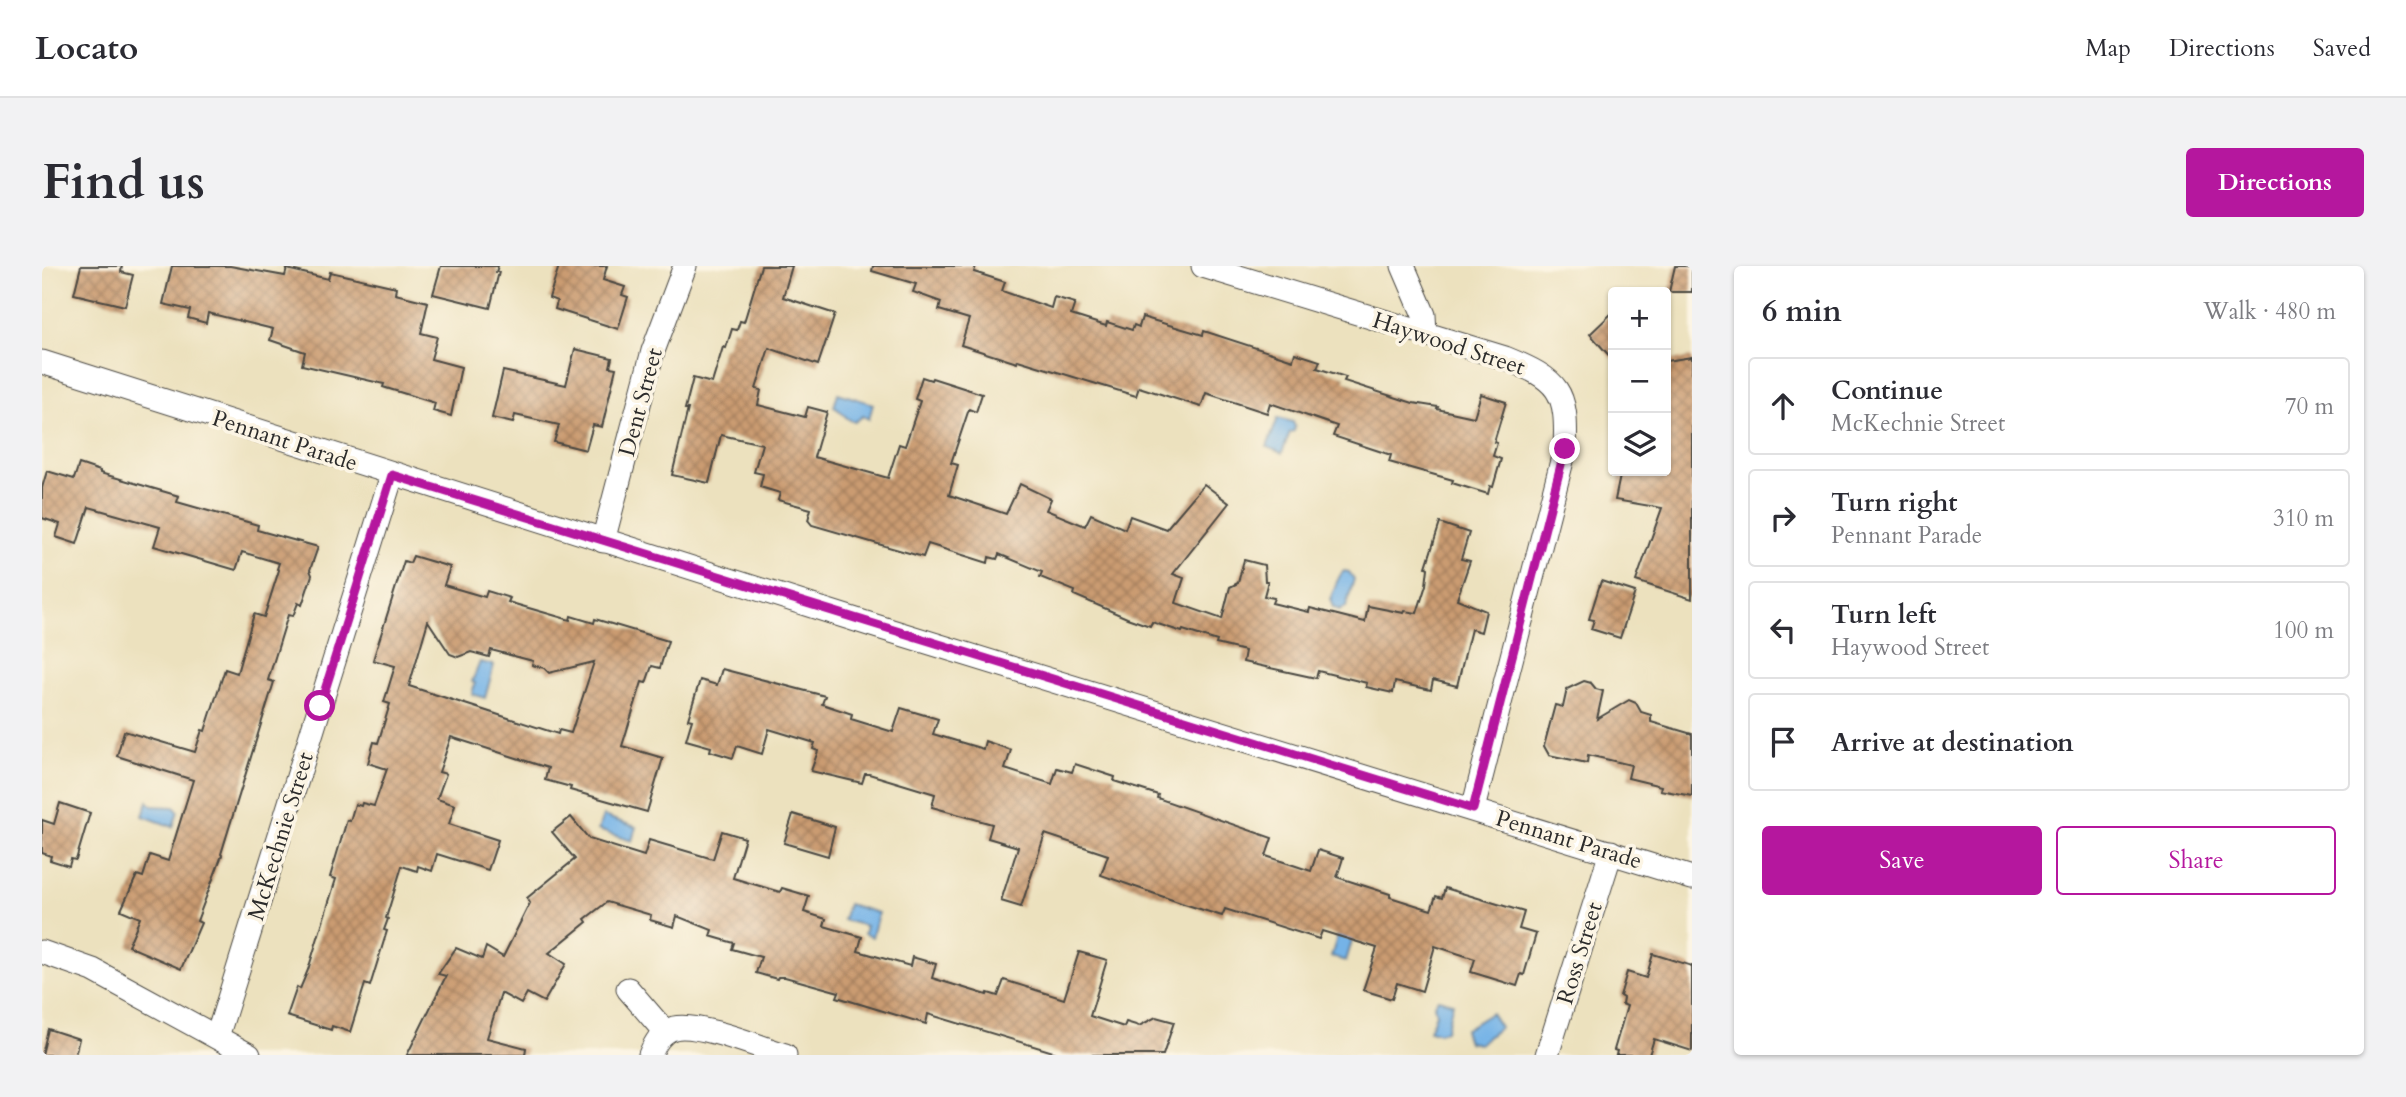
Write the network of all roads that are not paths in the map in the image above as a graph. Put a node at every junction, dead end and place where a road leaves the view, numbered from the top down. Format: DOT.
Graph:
graph roads {
  1 [pos="685,266"];
  2 [pos="1203,266"];
  3 [pos="1403,266"];
  4 [pos="1425,333"];
  5 [pos="42,362"];
  6 [pos="392,475"];
  7 [pos="603,541"];
  8 [pos="1473,809"];
  9 [pos="1611,852"];
  10 [pos="1692,878"];
  11 [pos="42,952"];
  12 [pos="628,989"];
  13 [pos="665,1032"];
  14 [pos="217,1037"];
  15 [pos="249,1055"];
  16 [pos="650,1055"];
  17 [pos="785,1055"];
  18 [pos="1547,1055"];
  1 -- 7 [label="street, Dent Street"];
  2 -- 4 [label="street, Haywood Street"];
  3 -- 4 [label="street"];
  4 -- 8 [label="street, Haywood Street"];
  5 -- 6 [label="street, Pennant Parade"];
  6 -- 7 [label="street, Pennant Parade"];
  6 -- 14 [label="street, McKechnie Street"];
  7 -- 8 [label="street, Pennant Parade"];
  8 -- 9 [label="street, Pennant Parade"];
  9 -- 10 [label="street, Pennant Parade"];
  9 -- 18 [label="street, Ross Street"];
  11 -- 14 [label="street"];
  12 -- 13 [label="street"];
  13 -- 16 [label="street"];
  13 -- 17 [label="street"];
  14 -- 15 [label="street"];
}
